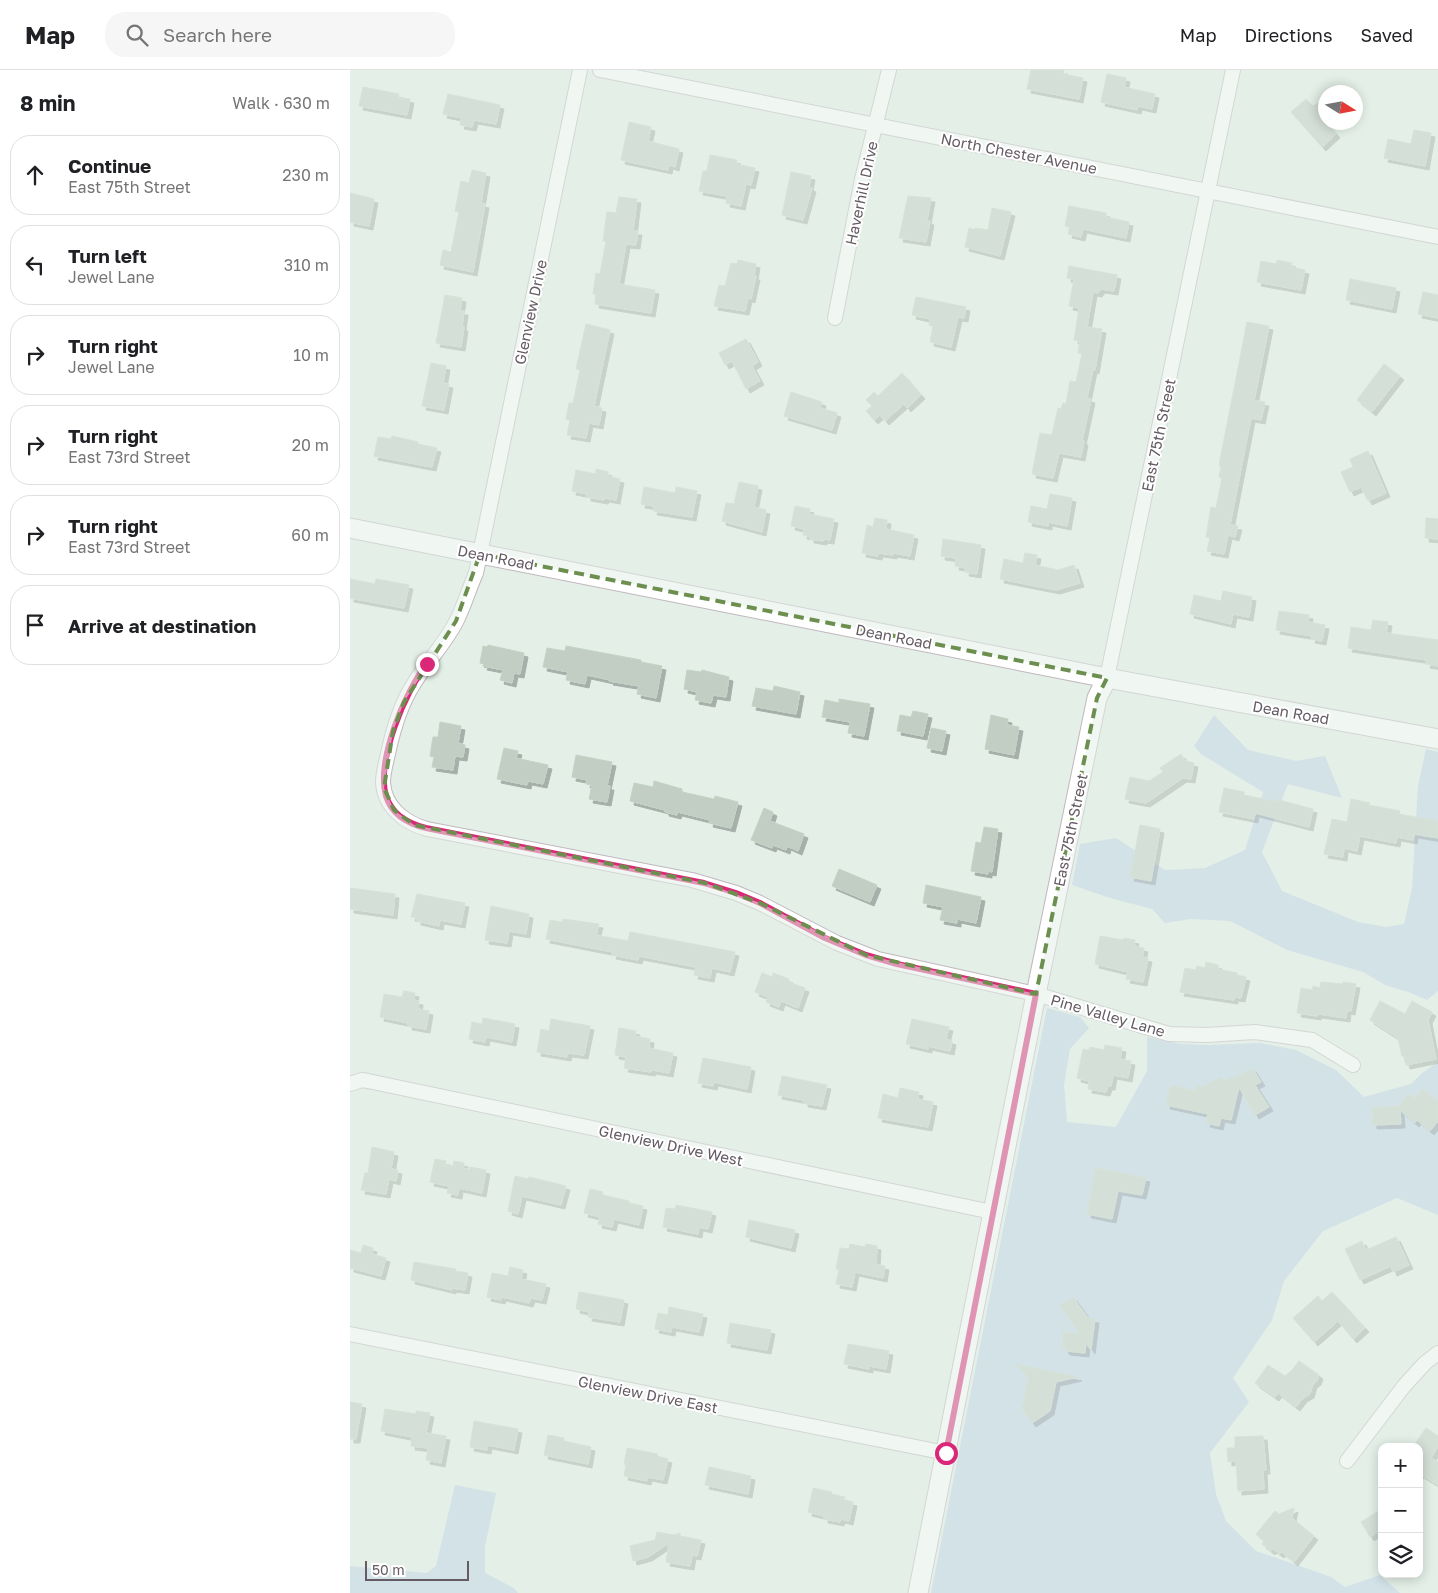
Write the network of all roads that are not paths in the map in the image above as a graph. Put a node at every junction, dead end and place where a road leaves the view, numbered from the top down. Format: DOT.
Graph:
graph roads {
  1 [pos="580,70"];
  2 [pos="600,70"];
  3 [pos="889,70"];
  4 [pos="1233,70"];
  5 [pos="876,124"];
  6 [pos="1208,191"];
  7 [pos="1438,237"];
  8 [pos="835,318"];
  9 [pos="350,528"];
  10 [pos="480,554"];
  11 [pos="1107,678"];
  12 [pos="1438,739"];
  13 [pos="393,808"];
  14 [pos="1036,994"];
  15 [pos="1354,1065"];
  16 [pos="350,1084"];
  17 [pos="992,1212"];
  18 [pos="350,1334"];
  19 [pos="1438,1353"];
  20 [pos="946,1453"];
  21 [pos="1347,1461"];
  22 [pos="918,1593"];
  1 -- 10 [label="street, Glenview Drive"];
  2 -- 5 [label="street, North Chester Avenue"];
  3 -- 5 [label="street, Haverhill Drive"];
  4 -- 6 [label="street, East 75th Street"];
  5 -- 6 [label="street, North Chester Avenue"];
  5 -- 8 [label="street, Haverhill Drive"];
  6 -- 7 [label="street, North Chester Avenue"];
  6 -- 11 [label="street, East 75th Street"];
  9 -- 10 [label="street, Dean Road"];
  10 -- 11 [label="street, Dean Road"];
  10 -- 13 [label="street, Glenview Drive"];
  11 -- 12 [label="street, Dean Road"];
  11 -- 14 [label="street, East 75th Street"];
  13 -- 14 [label="street, Pine Valley Lane"];
  14 -- 15 [label="street, Pine Valley Lane"];
  14 -- 17 [label="street, East 75th Street"];
  16 -- 17 [label="street, Glenview Drive West"];
  17 -- 20 [label="street, East 75th Street"];
  18 -- 20 [label="street, Glenview Drive East"];
  19 -- 21 [label="street"];
  20 -- 22 [label="street, East 75th Street"];
}
